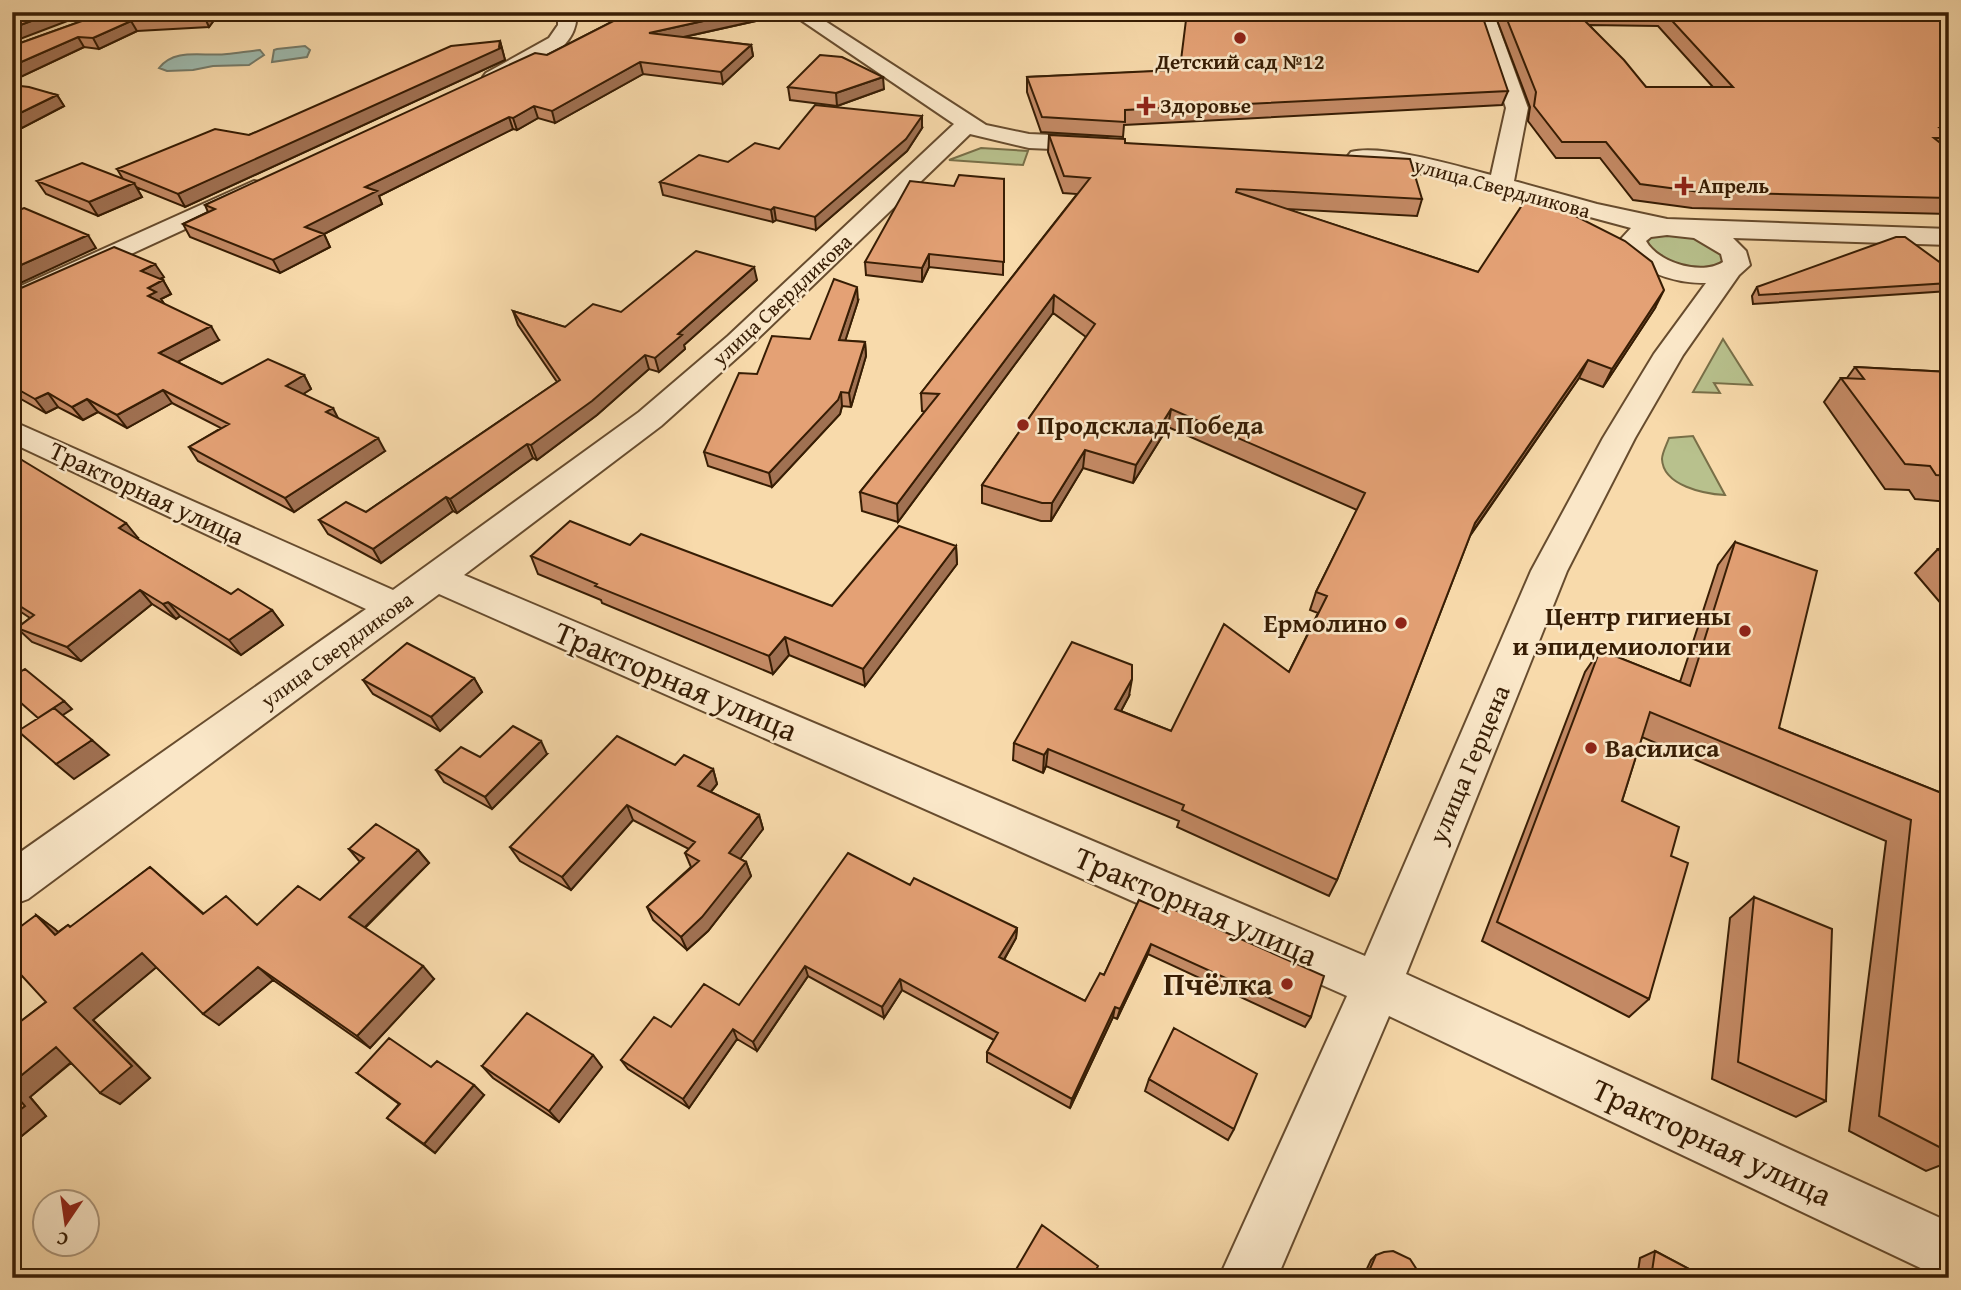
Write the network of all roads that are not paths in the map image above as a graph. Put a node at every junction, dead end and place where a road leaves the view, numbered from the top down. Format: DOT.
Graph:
graph roads {
  1 [pos="567,12"];
  2 [pos="798,12"];
  3 [pos="1484,12"];
  4 [pos="474,86"];
  5 [pos="967,124"];
  6 [pos="1126,146"];
  7 [pos="1333,156"];
  8 [pos="274,179"];
  9 [pos="1512,188"];
  10 [pos="1676,228"];
  11 [pos="1858,236"];
  12 [pos="1949,237"];
  13 [pos="1644,257"];
  14 [pos="1746,265"];
  15 [pos="12,301"];
  16 [pos="1669,354"];
  17 [pos="12,430"];
  18 [pos="436,578"];
  19 [pos="396,607"];
  20 [pos="12,884"];
  21 [pos="1377,985"];
  22 [pos="1949,1252"];
  23 [pos="1248,1278"];
  1 -- 4 [label="street"];
  2 -- 5 [label="street"];
  3 -- 9 [label="street"];
  5 -- 6 [label="street"];
  5 -- 18 [label="street, улица Свердликова"];
  7 -- 9 [label="street, улица Свердликова"];
  8 -- 15 [label="street"];
  9 -- 10 [label="street, улица Свердликова"];
  9 -- 13 [label="street"];
  10 -- 11 [label="street, улица Свердликова"];
  10 -- 13 [label="street"];
  10 -- 14 [label="street"];
  11 -- 12 [label="street, улица Свердликова"];
  11 -- 14 [label="street"];
  13 -- 14 [label="street"];
  13 -- 16 [label="street"];
  14 -- 16 [label="street, улица Герцена"];
  16 -- 21 [label="street, улица Герцена"];
  17 -- 19 [label="street, Тракторная улица"];
  18 -- 19 [label="street, улица Свердликова"];
  18 -- 21 [label="street, Тракторная улица"];
  19 -- 20 [label="street, улица Свердликова"];
  21 -- 22 [label="street, Тракторная улица"];
  21 -- 23 [label="street, улица Герцена"];
}
